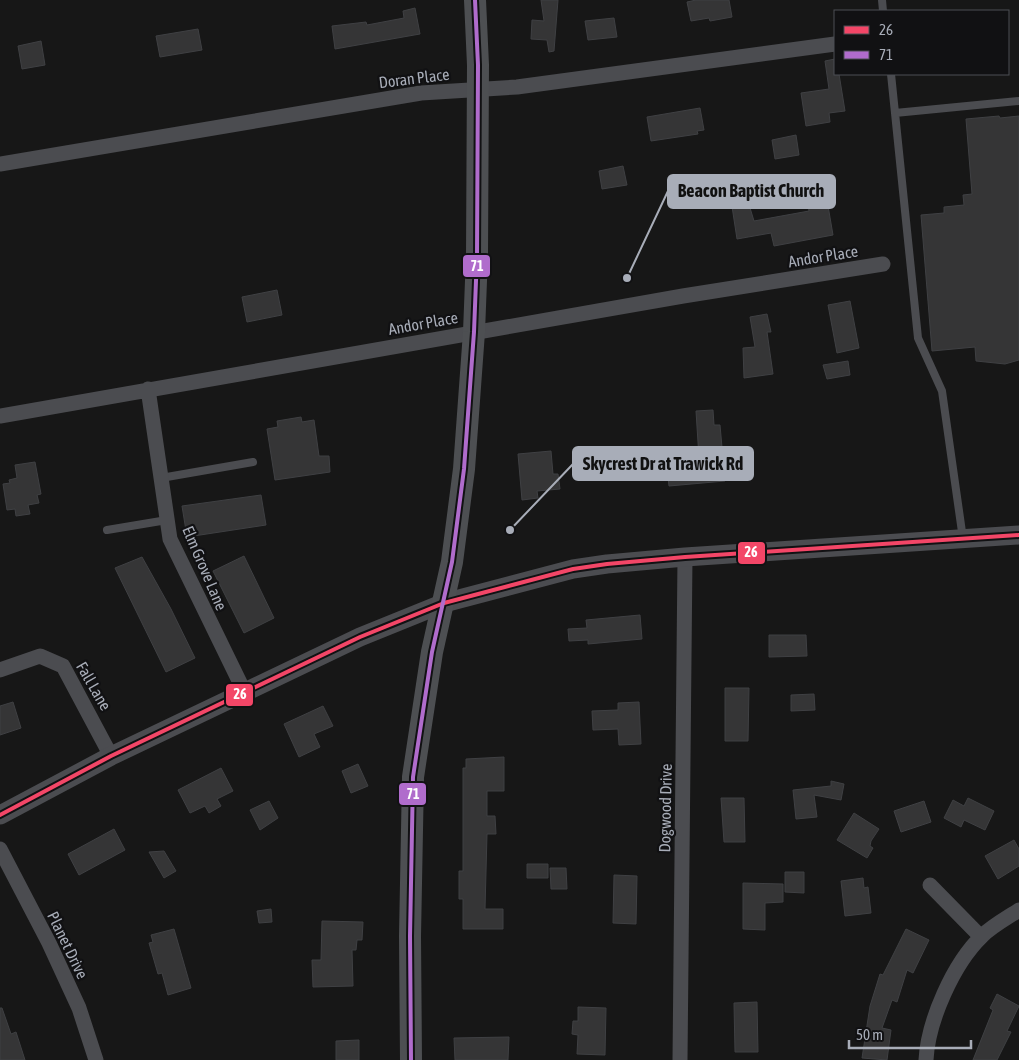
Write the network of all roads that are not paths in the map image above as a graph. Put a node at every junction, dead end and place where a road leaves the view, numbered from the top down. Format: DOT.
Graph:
graph roads {
  1 [pos="475,0"];
  2 [pos="834,44"];
  3 [pos="891,75"];
  4 [pos="478,89"];
  5 [pos="1019,101"];
  6 [pos="895,113"];
  7 [pos="0,164"];
  8 [pos="883,264"];
  9 [pos="474,332"];
  10 [pos="148,389"];
  11 [pos="0,416"];
  12 [pos="253,462"];
  13 [pos="161,478"];
  14 [pos="167,520"];
  15 [pos="107,530"];
  16 [pos="1019,535"];
  17 [pos="963,539"];
  18 [pos="685,557"];
  19 [pos="444,603"];
  20 [pos="0,670"];
  21 [pos="245,693"];
  22 [pos="111,756"];
  23 [pos="0,815"];
  24 [pos="0,849"];
  25 [pos="930,885"];
  26 [pos="1019,910"];
  27 [pos="982,936"];
  28 [pos="96,1060"];
  29 [pos="411,1060"];
  30 [pos="680,1060"];
  31 [pos="926,1060"];
  1 -- 4 [label="main road"];
  2 -- 4 [label="street, Doran Place"];
  3 -- 6 [label="lane"];
  4 -- 7 [label="street, Doran Place"];
  4 -- 9 [label="main road"];
  5 -- 6 [label="lane"];
  6 -- 17 [label="lane"];
  8 -- 9 [label="street, Andor Place"];
  9 -- 10 [label="street, Andor Place"];
  9 -- 19 [label="main road"];
  10 -- 11 [label="street, Andor Place"];
  10 -- 13 [label="street, Elm Grove Lane"];
  12 -- 13 [label="lane"];
  13 -- 14 [label="street, Elm Grove Lane"];
  14 -- 15 [label="lane"];
  14 -- 21 [label="street, Elm Grove Lane"];
  16 -- 17 [label="street"];
  17 -- 18 [label="street"];
  18 -- 19 [label="street"];
  18 -- 30 [label="street, Dogwood Drive"];
  19 -- 21 [label="street"];
  19 -- 29 [label="main road"];
  20 -- 22 [label="street, Fall Lane"];
  21 -- 22 [label="street"];
  22 -- 23 [label="street"];
  24 -- 28 [label="street, Planet Drive"];
  25 -- 27 [label="street"];
  26 -- 27 [label="street"];
  27 -- 31 [label="street"];
}
